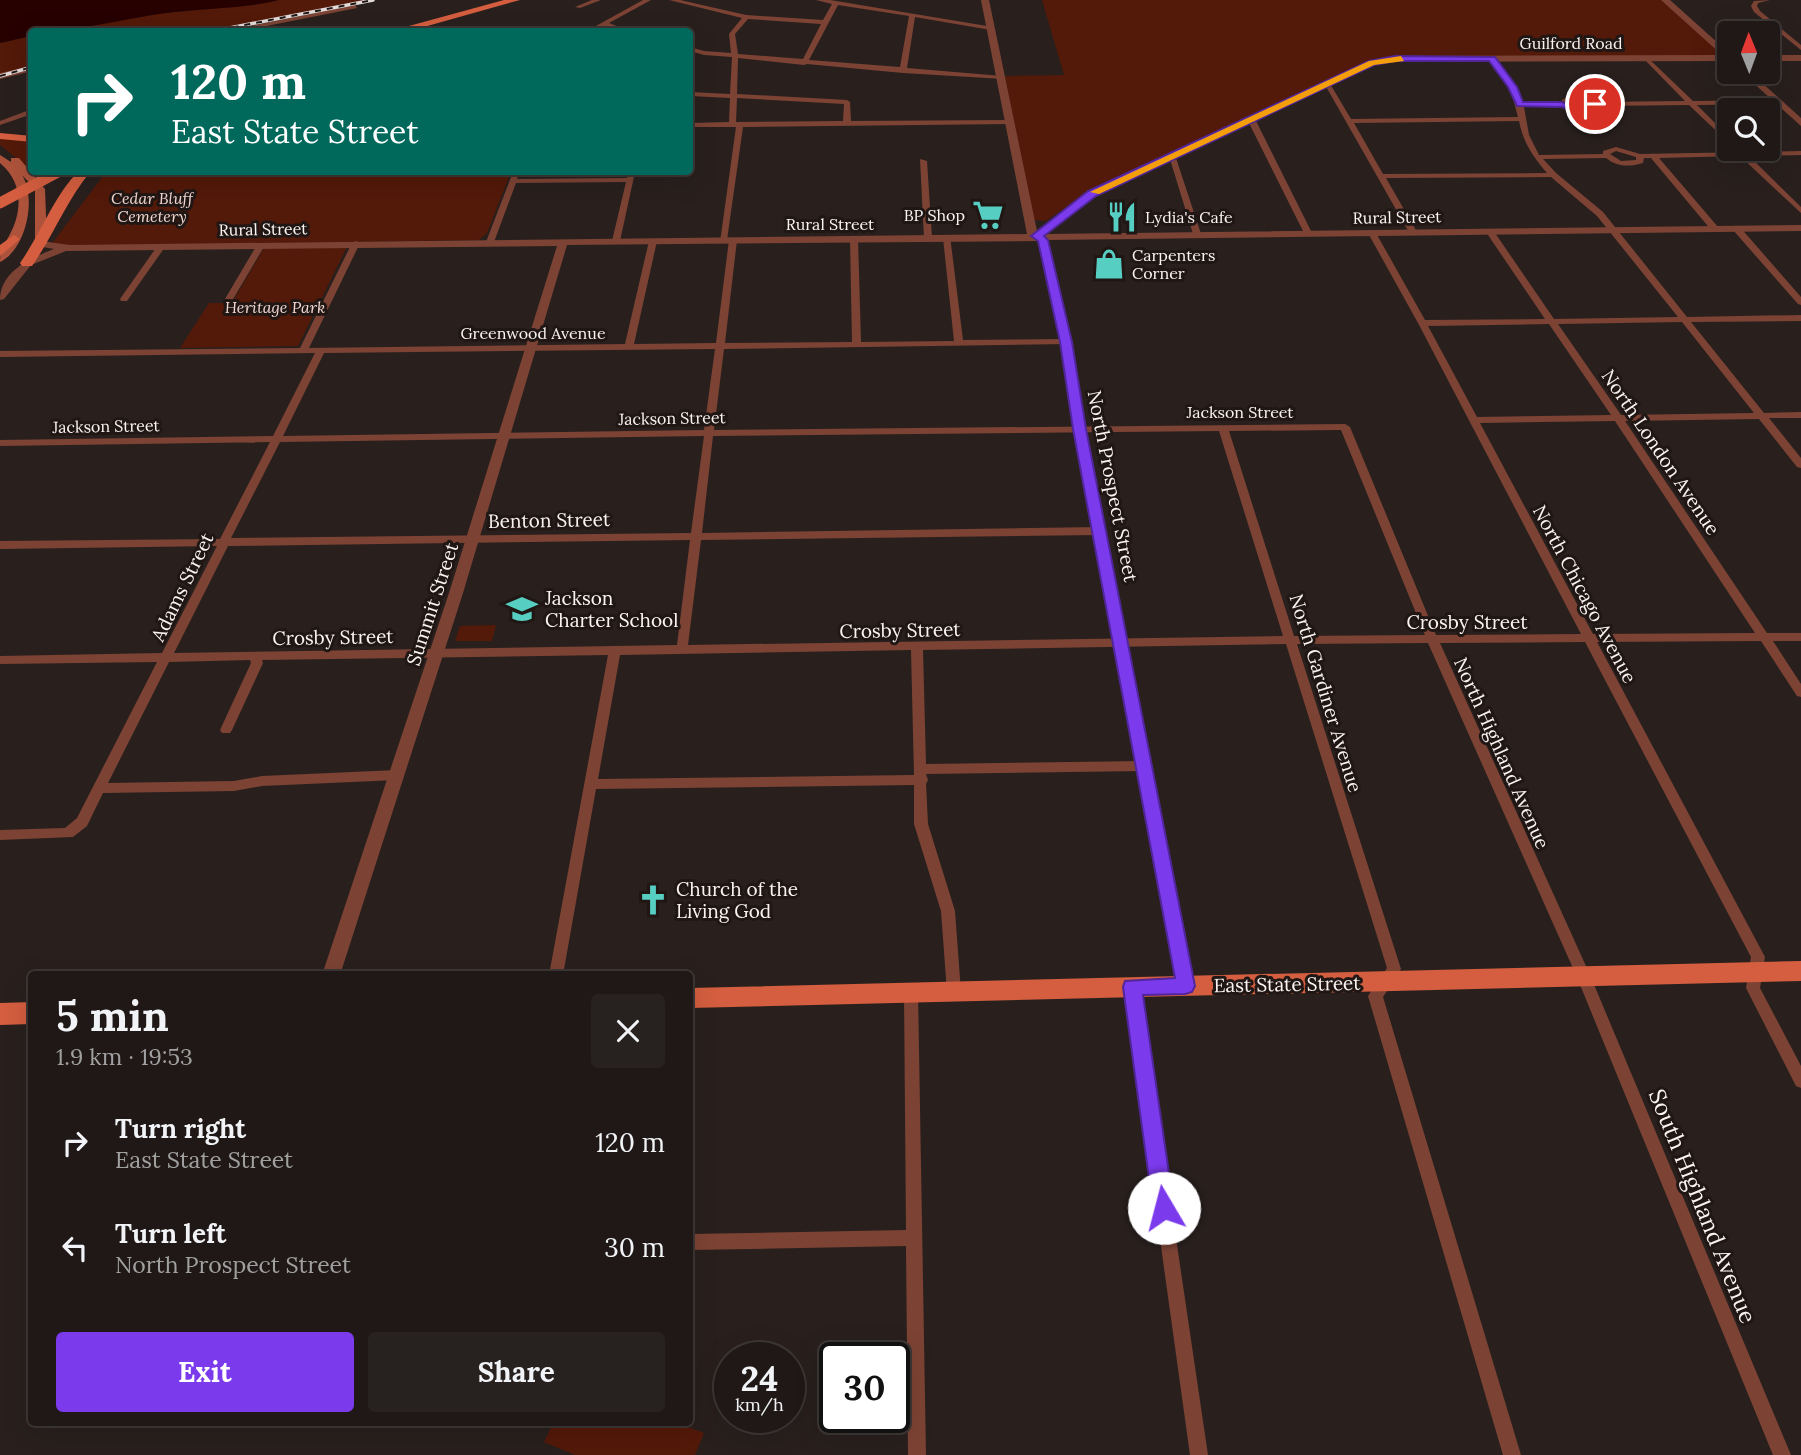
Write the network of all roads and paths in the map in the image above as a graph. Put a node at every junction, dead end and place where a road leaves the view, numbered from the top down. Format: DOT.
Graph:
graph roads {
  1 [pos="493,0"];
  2 [pos="515,0"];
  3 [pos="598,0"];
  4 [pos="648,0"];
  5 [pos="673,0"];
  6 [pos="819,0"];
  7 [pos="985,0"];
  8 [pos="1665,0"];
  9 [pos="1767,0"];
  10 [pos="835,4"];
  11 [pos="355,7"];
  12 [pos="579,7"];
  13 [pos="912,16"];
  14 [pos="746,17"];
  15 [pos="824,22"];
  16 [pos="605,24"];
  17 [pos="245,28"];
  18 [pos="398,28"];
  19 [pos="400,28"];
  20 [pos="596,28"];
  21 [pos="617,28"];
  22 [pos="991,28"];
  23 [pos="1717,46"];
  24 [pos="1801,48"];
  25 [pos="693,49"];
  26 [pos="735,56"];
  27 [pos="1717,57"];
  28 [pos="1646,58"];
  29 [pos="1780,58"];
  30 [pos="1801,58"];
  31 [pos="1492,59"];
  32 [pos="804,63"];
  33 [pos="28,69"];
  34 [pos="903,71"];
  35 [pos="0,76"];
  36 [pos="1002,78"];
  37 [pos="1327,83"];
  38 [pos="1758,84"];
  39 [pos="693,94"];
  40 [pos="734,96"];
  41 [pos="1774,98"];
  42 [pos="1691,103"];
  43 [pos="1717,103"];
  44 [pos="1520,104"];
  45 [pos="1595,104"];
  46 [pos="1780,104"];
  47 [pos="1562,105"];
  48 [pos="28,113"];
  49 [pos="1251,119"];
  50 [pos="1521,119"];
  51 [pos="1349,121"];
  52 [pos="847,122"];
  53 [pos="1010,122"];
  54 [pos="2,123"];
  55 [pos="1801,123"];
  56 [pos="736,124"];
  57 [pos="693,125"];
  58 [pos="1717,129"];
  59 [pos="0,136"];
  60 [pos="28,139"];
  61 [pos="0,150"];
  62 [pos="1717,153"];
  63 [pos="1780,153"];
  64 [pos="1801,153"];
  65 [pos="1606,156"];
  66 [pos="1640,156"];
  67 [pos="1653,156"];
  68 [pos="1537,157"];
  69 [pos="0,158"];
  70 [pos="1172,158"];
  71 [pos="923,161"];
  72 [pos="1749,161"];
  73 [pos="28,172"];
  74 [pos="28,175"];
  75 [pos="30,175"];
  76 [pos="41,175"];
  77 [pos="52,175"];
  78 [pos="81,175"];
  79 [pos="515,175"];
  80 [pos="1553,175"];
  81 [pos="631,176"];
  82 [pos="1382,176"];
  83 [pos="512,181"];
  84 [pos="0,195"];
  85 [pos="0,203"];
  86 [pos="1801,211"];
  87 [pos="1735,228"];
  88 [pos="1801,228"];
  89 [pos="1715,229"];
  90 [pos="1613,230"];
  91 [pos="1413,232"];
  92 [pos="1490,232"];
  93 [pos="1308,233"];
  94 [pos="1372,233"];
  95 [pos="1197,234"];
  96 [pos="1037,236"];
  97 [pos="947,238"];
  98 [pos="14,239"];
  99 [pos="854,239"];
  100 [pos="928,239"];
  101 [pos="728,240"];
  102 [pos="616,241"];
  103 [pos="653,241"];
  104 [pos="490,242"];
  105 [pos="562,242"];
  106 [pos="356,243"];
  107 [pos="41,244"];
  108 [pos="261,245"];
  109 [pos="161,247"];
  110 [pos="70,248"];
  111 [pos="0,252"];
  112 [pos="27,262"];
  113 [pos="2,263"];
  114 [pos="0,297"];
  115 [pos="124,299"];
  116 [pos="229,299"];
  117 [pos="1801,302"];
  118 [pos="1801,318"];
  119 [pos="1685,320"];
  120 [pos="1551,321"];
  121 [pos="1422,323"];
  122 [pos="1066,342"];
  123 [pos="960,343"];
  124 [pos="857,345"];
  125 [pos="530,347"];
  126 [pos="721,347"];
  127 [pos="629,348"];
  128 [pos="303,351"];
  129 [pos="321,351"];
  130 [pos="0,354"];
  131 [pos="1801,415"];
  132 [pos="1763,416"];
  133 [pos="1619,419"];
  134 [pos="1473,420"];
  135 [pos="1345,427"];
  136 [pos="1223,428"];
  137 [pos="1079,429"];
  138 [pos="709,433"];
  139 [pos="505,437"];
  140 [pos="275,440"];
  141 [pos="0,443"];
  142 [pos="1801,465"];
  143 [pos="1099,530"];
  144 [pos="698,536"];
  145 [pos="473,539"];
  146 [pos="223,542"];
  147 [pos="0,545"];
  148 [pos="1765,637"];
  149 [pos="1801,637"];
  150 [pos="1432,639"];
  151 [pos="1590,639"];
  152 [pos="1292,640"];
  153 [pos="1122,643"];
  154 [pos="917,648"];
  155 [pos="682,649"];
  156 [pos="615,650"];
  157 [pos="438,652"];
  158 [pos="255,657"];
  159 [pos="167,658"];
  160 [pos="0,660"];
  161 [pos="1801,693"];
  162 [pos="226,730"];
  163 [pos="1143,766"];
  164 [pos="922,774"];
  165 [pos="397,775"];
  166 [pos="592,784"];
  167 [pos="100,788"];
  168 [pos="0,835"];
  169 [pos="332,971"];
  170 [pos="557,971"];
  171 [pos="1801,971"];
  172 [pos="1754,973"];
  173 [pos="1389,975"];
  174 [pos="1583,975"];
  175 [pos="1185,986"];
  176 [pos="1132,987"];
  177 [pos="911,992"];
  178 [pos="954,992"];
  179 [pos="693,998"];
  180 [pos="28,1013"];
  181 [pos="0,1014"];
  182 [pos="1801,1081"];
  183 [pos="913,1238"];
  184 [pos="693,1242"];
  185 [pos="917,1455"];
  186 [pos="1199,1455"];
  187 [pos="1512,1455"];
  188 [pos="1782,1455"];
  1 -- 18 [label="main road"];
  2 -- 19 [label="main road"];
  3 -- 12 [label="street"];
  4 -- 16 [label="street"];
  5 -- 14 [label="street"];
  6 -- 10 [label="street"];
  7 -- 22 [label="street, North Prospect Street"];
  8 -- 23 [label="street"];
  9 -- 24 [label="street"];
  10 -- 13 [label="street"];
  10 -- 15 [label="street"];
  11 -- 17 [label="street"];
  13 -- 22 [label="street"];
  13 -- 34 [label="street"];
  14 -- 15 [label="street"];
  14 -- 26 [label="street"];
  15 -- 32 [label="street"];
  16 -- 20 [label="street"];
  16 -- 21 [label="street"];
  22 -- 36 [label="street, North Prospect Street"];
  25 -- 26 [label="street"];
  26 -- 32 [label="street"];
  26 -- 40 [label="street"];
  27 -- 28 [label="street, Guilford Road"];
  28 -- 31 [label="street, Guilford Road"];
  28 -- 42 [label="street"];
  29 -- 30 [label="street"];
  31 -- 37 [label="street, Guilford Road"];
  31 -- 44 [label="street"];
  32 -- 34 [label="street"];
  33 -- 35 [label="street"];
  34 -- 36 [label="street"];
  36 -- 53 [label="street, North Prospect Street"];
  37 -- 49 [label="street, Guilford Road"];
  37 -- 51 [label="street"];
  38 -- 41 [label="street"];
  39 -- 40 [label="street"];
  40 -- 52 [label="street"];
  40 -- 56 [label="street"];
  42 -- 43 [label="street"];
  42 -- 45 [label="street"];
  42 -- 58 [label="street"];
  44 -- 47 [label="street"];
  44 -- 50 [label="street"];
  45 -- 47 [label="street"];
  45 -- 47 [label="street"];
  46 -- 55 [label="street"];
  48 -- 54 [label="street"];
  49 -- 70 [label="street, Guilford Road"];
  49 -- 93 [label="street"];
  50 -- 51 [label="street"];
  50 -- 68 [label="street"];
  51 -- 82 [label="street"];
  52 -- 53 [label="street"];
  52 -- 56 [label="street"];
  53 -- 96 [label="street, North Prospect Street"];
  56 -- 57 [label="street"];
  56 -- 101 [label="street"];
  59 -- 60 [label="main road"];
  61 -- 73 [label="main road"];
  62 -- 67 [label="street"];
  63 -- 64 [label="street"];
  65 -- 66 [label="street"];
  65 -- 66 [label="street"];
  65 -- 68 [label="street"];
  66 -- 67 [label="street"];
  67 -- 89 [label="street"];
  68 -- 80 [label="street"];
  69 -- 98 [label="main road"];
  70 -- 95 [label="street"];
  70 -- 96 [label="street, Guilford Road"];
  71 -- 100 [label="street"];
  72 -- 86 [label="street"];
  74 -- 113 [label="main road"];
  75 -- 107 [label="main road"];
  76 -- 84 [label="main road"];
  77 -- 85 [label="main road, bridge"];
  78 -- 107 [label="main road"];
  79 -- 83 [label="street"];
  80 -- 82 [label="street"];
  80 -- 90 [label="street"];
  81 -- 83 [label="street"];
  81 -- 102 [label="street"];
  82 -- 91 [label="street"];
  83 -- 104 [label="street"];
  87 -- 88 [label="street, Rural Street"];
  87 -- 89 [label="street, Rural Street"];
  87 -- 117 [label="street"];
  89 -- 90 [label="street, Rural Street"];
  90 -- 92 [label="street, Rural Street"];
  90 -- 119 [label="street"];
  91 -- 92 [label="street, Rural Street"];
  91 -- 94 [label="street, Rural Street"];
  92 -- 120 [label="street, North London Avenue"];
  93 -- 94 [label="street, Rural Street"];
  93 -- 95 [label="street, Rural Street"];
  94 -- 121 [label="street, North Chicago Avenue"];
  95 -- 96 [label="street, Rural Street"];
  96 -- 97 [label="street, Rural Street"];
  96 -- 122 [label="street, North Prospect Street"];
  97 -- 100 [label="street, Rural Street"];
  97 -- 123 [label="street"];
  98 -- 111 [label="main road"];
  98 -- 113 [label="main road"];
  99 -- 100 [label="street, Rural Street"];
  99 -- 101 [label="street, Rural Street"];
  99 -- 124 [label="street"];
  101 -- 103 [label="street, Rural Street"];
  101 -- 126 [label="street"];
  102 -- 103 [label="street, Rural Street"];
  102 -- 105 [label="street, Rural Street"];
  103 -- 127 [label="street"];
  104 -- 105 [label="street, Rural Street"];
  104 -- 106 [label="street, Rural Street"];
  105 -- 125 [label="street, Summit Street"];
  106 -- 108 [label="street, Rural Street"];
  106 -- 128 [label="street"];
  107 -- 110 [label="street"];
  107 -- 112 [label="main road"];
  108 -- 109 [label="street, Rural Street"];
  108 -- 116 [label="street"];
  109 -- 110 [label="street, Rural Street"];
  109 -- 115 [label="street"];
  110 -- 112 [label="street"];
  112 -- 114 [label="street"];
  118 -- 119 [label="street"];
  119 -- 120 [label="street"];
  119 -- 132 [label="street"];
  120 -- 121 [label="street"];
  120 -- 133 [label="street, North London Avenue"];
  121 -- 134 [label="street, North Chicago Avenue"];
  122 -- 123 [label="street, Greenwood Avenue"];
  122 -- 137 [label="street, North Prospect Street"];
  123 -- 124 [label="street, Greenwood Avenue"];
  124 -- 126 [label="street, Greenwood Avenue"];
  125 -- 127 [label="street, Greenwood Avenue"];
  125 -- 129 [label="street, Greenwood Avenue"];
  125 -- 139 [label="street, Summit Street"];
  126 -- 127 [label="street, Greenwood Avenue"];
  126 -- 138 [label="street"];
  128 -- 129 [label="street, Greenwood Avenue"];
  128 -- 130 [label="street, Greenwood Avenue"];
  129 -- 140 [label="street, Adams Street"];
  131 -- 132 [label="street"];
  132 -- 133 [label="street"];
  132 -- 142 [label="street"];
  133 -- 134 [label="street"];
  133 -- 148 [label="street, North London Avenue"];
  134 -- 151 [label="street, North Chicago Avenue"];
  135 -- 136 [label="street, Jackson Street"];
  135 -- 150 [label="street, North Highland Avenue"];
  136 -- 137 [label="street, Jackson Street"];
  136 -- 152 [label="street, North Gardiner Avenue"];
  137 -- 138 [label="street, Jackson Street"];
  137 -- 143 [label="street, North Prospect Street"];
  138 -- 139 [label="street, Jackson Street"];
  138 -- 144 [label="street"];
  139 -- 140 [label="street, Jackson Street"];
  139 -- 145 [label="street, Summit Street"];
  140 -- 141 [label="street, Jackson Street"];
  140 -- 146 [label="street, Adams Street"];
  143 -- 144 [label="street, Benton Street"];
  143 -- 153 [label="street, North Prospect Street"];
  144 -- 145 [label="street, Benton Street"];
  144 -- 155 [label="street"];
  145 -- 146 [label="street, Benton Street"];
  145 -- 157 [label="street, Summit Street"];
  146 -- 147 [label="street, Benton Street"];
  146 -- 159 [label="street, Adams Street"];
  148 -- 149 [label="street, Crosby Street"];
  148 -- 151 [label="street, Crosby Street"];
  148 -- 161 [label="street, North London Avenue"];
  150 -- 151 [label="street, Crosby Street"];
  150 -- 152 [label="street, Crosby Street"];
  150 -- 174 [label="street, North Highland Avenue"];
  151 -- 172 [label="street, North Chicago Avenue"];
  152 -- 153 [label="street, Crosby Street"];
  152 -- 173 [label="street, North Gardiner Avenue"];
  153 -- 154 [label="street, Crosby Street"];
  153 -- 163 [label="street, North Prospect Street"];
  154 -- 155 [label="street, Crosby Street"];
  154 -- 164 [label="street"];
  155 -- 156 [label="street, Crosby Street"];
  156 -- 157 [label="street, Crosby Street"];
  156 -- 166 [label="street"];
  157 -- 158 [label="street, Crosby Street"];
  157 -- 165 [label="street, Summit Street"];
  158 -- 159 [label="street, Crosby Street"];
  158 -- 162 [label="street"];
  159 -- 160 [label="street, Crosby Street"];
  159 -- 167 [label="street, Adams Street"];
  163 -- 164 [label="street"];
  163 -- 175 [label="street, North Prospect Street"];
  164 -- 166 [label="street"];
  164 -- 178 [label="street"];
  165 -- 167 [label="street"];
  165 -- 169 [label="street, Summit Street"];
  166 -- 170 [label="street"];
  167 -- 168 [label="street, Adams Street"];
  171 -- 172 [label="main road, East State Street"];
  172 -- 174 [label="main road, East State Street"];
  172 -- 182 [label="street, North Chicago Avenue"];
  173 -- 174 [label="main road, East State Street"];
  173 -- 175 [label="main road, East State Street"];
  173 -- 187 [label="street"];
  174 -- 188 [label="street, South Highland Avenue"];
  175 -- 176 [label="main road, East State Street"];
  176 -- 178 [label="main road, East State Street"];
  176 -- 186 [label="street"];
  177 -- 178 [label="main road, East State Street"];
  177 -- 179 [label="main road, East State Street"];
  177 -- 183 [label="street"];
  180 -- 181 [label="main road"];
  183 -- 184 [label="street"];
  183 -- 185 [label="street"];
}
